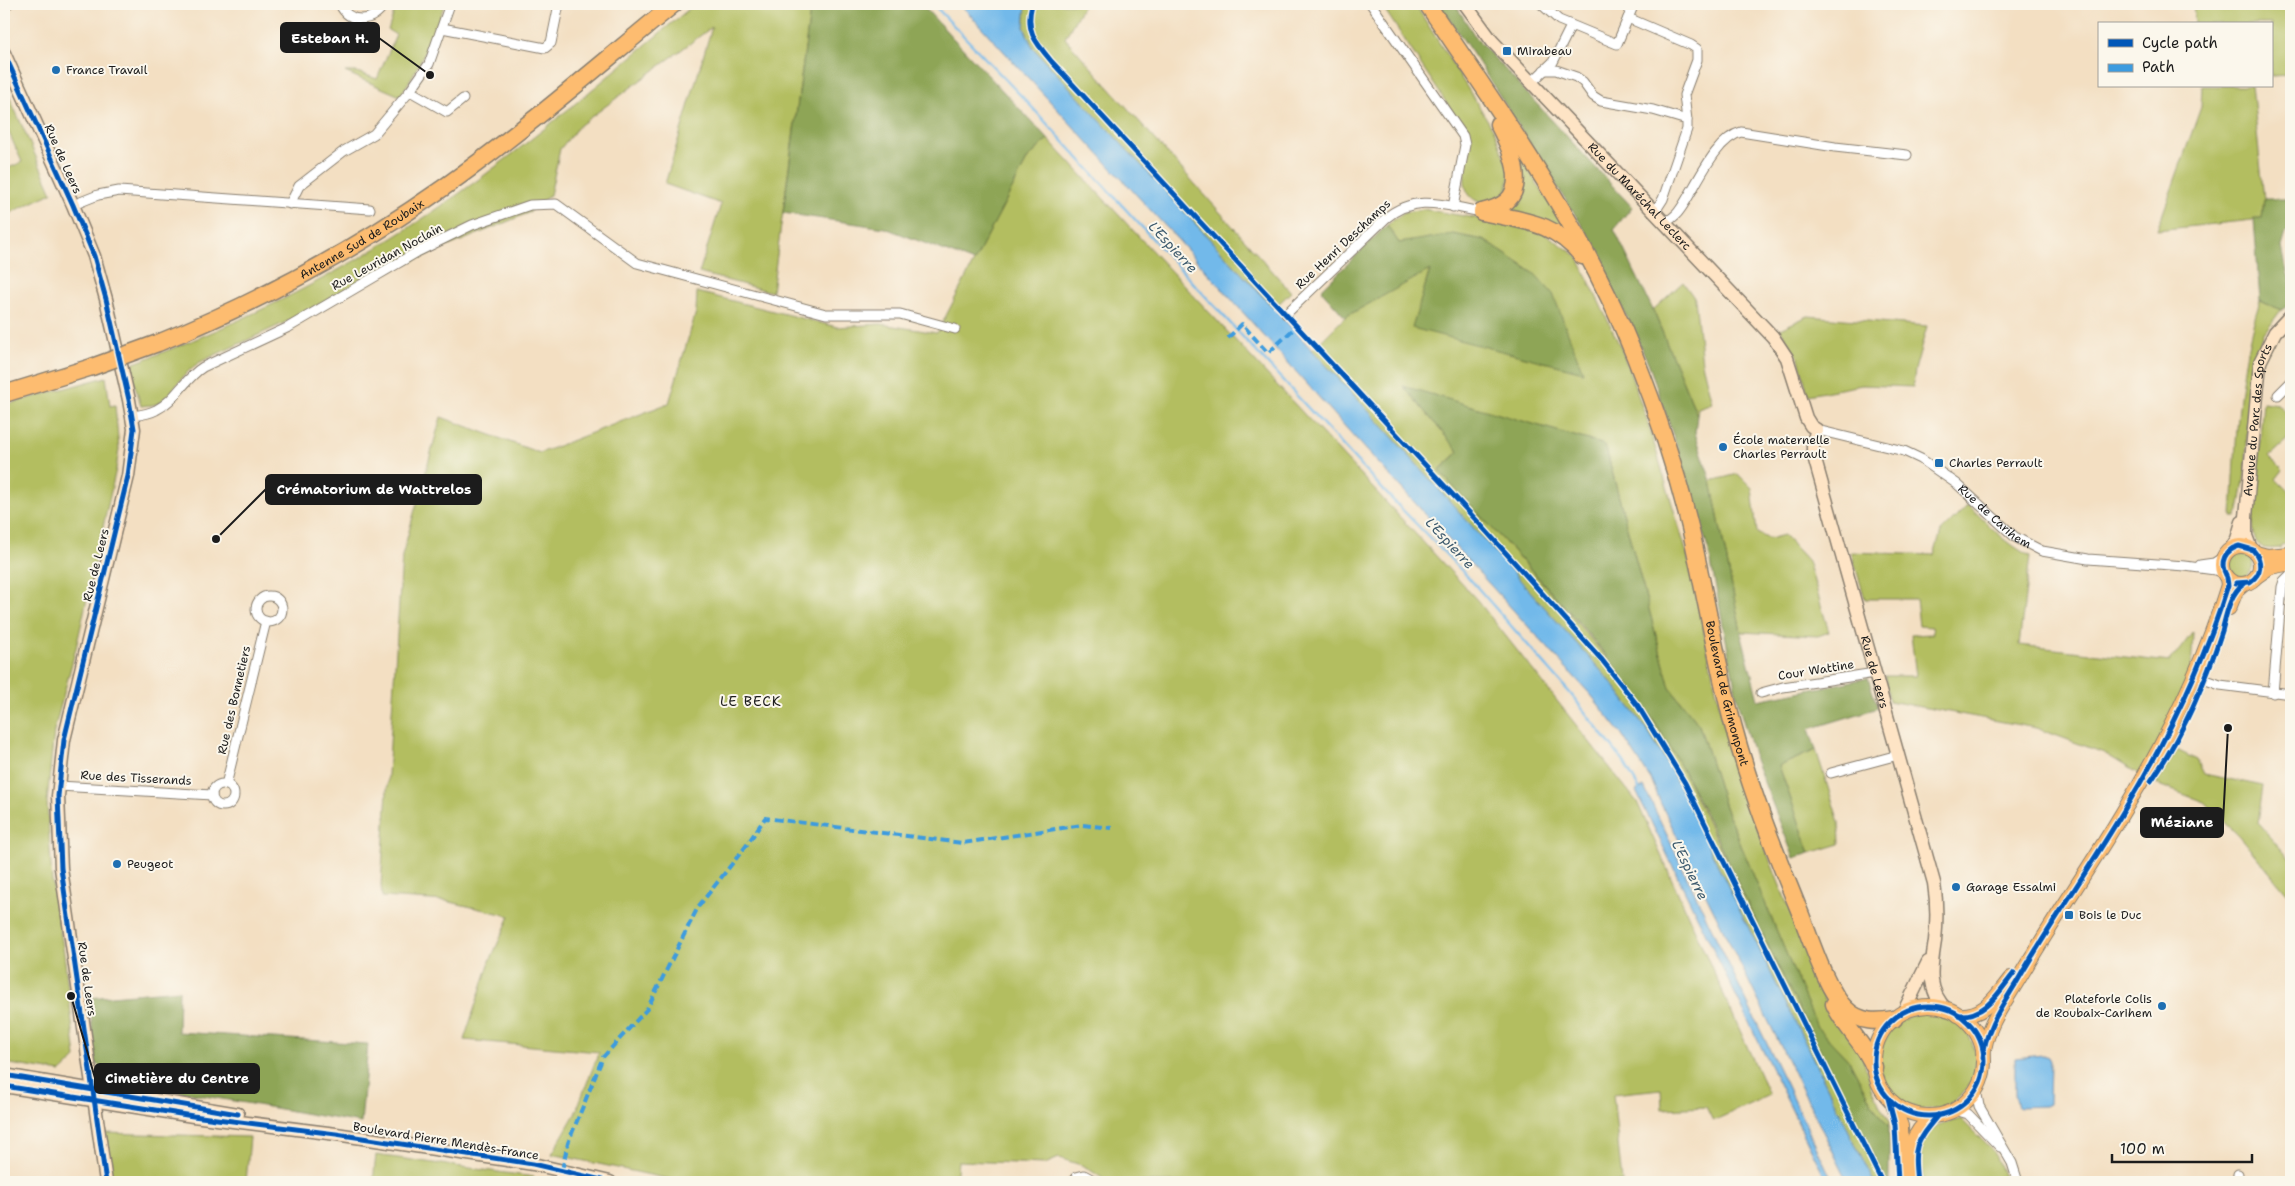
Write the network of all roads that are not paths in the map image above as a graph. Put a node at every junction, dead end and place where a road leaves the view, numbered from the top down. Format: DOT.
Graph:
graph roads {
  1 [pos="8,4"];
  2 [pos="340,4"];
  3 [pos="384,4"];
  4 [pos="450,4"];
  5 [pos="558,4"];
  6 [pos="674,4"];
  7 [pos="1372,4"];
  8 [pos="1427,4"];
  9 [pos="1465,4"];
  10 [pos="1541,4"];
  11 [pos="1634,4"];
  12 [pos="4,6"];
  13 [pos="1628,18"];
  14 [pos="1571,26"];
  15 [pos="442,28"];
  16 [pos="1452,40"];
  17 [pos="4,53"];
  18 [pos="1544,70"];
  19 [pos="1531,83"];
  20 [pos="410,92"];
  21 [pos="463,99"];
  22 [pos="1687,120"];
  23 [pos="1907,155"];
  24 [pos="290,204"];
  25 [pos="73,205"];
  26 [pos="1453,207"];
  27 [pos="370,209"];
  28 [pos="1482,212"];
  29 [pos="1654,213"];
  30 [pos="1664,224"];
  31 [pos="1602,283"];
  32 [pos="1286,314"];
  33 [pos="2291,315"];
  34 [pos="955,329"];
  35 [pos="2291,382"];
  36 [pos="4,394"];
  37 [pos="2278,395"];
  38 [pos="132,416"];
  39 [pos="1817,430"];
  40 [pos="2247,503"];
  41 [pos="2253,551"];
  42 [pos="2228,553"];
  43 [pos="2291,554"];
  44 [pos="2291,563"];
  45 [pos="2185,566"];
  46 [pos="2291,574"];
  47 [pos="2226,576"];
  48 [pos="2257,576"];
  49 [pos="2244,584"];
  50 [pos="266,621"];
  51 [pos="1875,673"];
  52 [pos="2200,678"];
  53 [pos="1761,693"];
  54 [pos="2273,693"];
  55 [pos="2291,694"];
  56 [pos="1898,755"];
  57 [pos="1831,773"];
  58 [pos="226,785"];
  59 [pos="58,786"];
  60 [pos="212,795"];
  61 [pos="2035,948"];
  62 [pos="1932,953"];
  63 [pos="1822,968"];
  64 [pos="1952,1012"];
  65 [pos="1898,1016"];
  66 [pos="1983,1058"];
  67 [pos="1874,1067"];
  68 [pos="4,1075"];
  69 [pos="4,1086"];
  70 [pos="1976,1089"];
  71 [pos="94,1095"];
  72 [pos="1892,1102"];
  73 [pos="1955,1110"];
  74 [pos="1933,1116"];
  75 [pos="2008,1156"];
  76 [pos="560,1176"];
  77 [pos="106,1182"];
  78 [pos="610,1182"];
  79 [pos="1072,1182"];
  80 [pos="1097,1182"];
  81 [pos="1903,1182"];
  82 [pos="1912,1182"];
  83 [pos="2018,1182"];
  1 -- 12 [label="street"];
  2 -- 3 [label="street"];
  4 -- 15 [label="street"];
  5 -- 15 [label="street"];
  6 -- 36 [label="highway, Antenne Sud de Roubaix, bridge"];
  7 -- 26 [label="street"];
  8 -- 16 [label="highway"];
  9 -- 19 [label="street, Rue du Maréchal Leclerc"];
  10 -- 14 [label="street"];
  11 -- 13 [label="street"];
  13 -- 14 [label="street"];
  13 -- 22 [label="street"];
  14 -- 18 [label="street"];
  15 -- 20 [label="street"];
  16 -- 28 [label="highway"];
  16 -- 31 [label="highway"];
  17 -- 25 [label="street, Rue de Leers"];
  18 -- 19 [label="street"];
  18 -- 22 [label="street"];
  19 -- 29 [label="street, Rue du Maréchal Leclerc"];
  20 -- 21 [label="street"];
  20 -- 24 [label="street"];
  22 -- 29 [label="street"];
  23 -- 30 [label="street"];
  24 -- 25 [label="street"];
  24 -- 27 [label="street"];
  25 -- 38 [label="street, Rue de Leers"];
  26 -- 28 [label="street, Rue Henri Deschamps"];
  26 -- 32 [label="street, Rue Henri Deschamps"];
  28 -- 31 [label="highway"];
  29 -- 30 [label="street, Rue du Maréchal Leclerc"];
  30 -- 39 [label="street, Rue du Maréchal Leclerc"];
  31 -- 63 [label="highway, Boulevard de Grimonpont"];
  33 -- 40 [label="street, Avenue du Parc des Sports"];
  34 -- 38 [label="street, Rue Leuridan Noclain"];
  35 -- 37 [label="street"];
  38 -- 59 [label="street, Rue de Leers"];
  39 -- 45 [label="street, Rue de Carihem"];
  39 -- 51 [label="street, Rue de Leers"];
  40 -- 41 [label="street, Avenue du Parc des Sports"];
  40 -- 42 [label="street, Avenue du Parc des Sports"];
  41 -- 42 [label="main road"];
  41 -- 43 [label="main road"];
  41 -- 48 [label="main road"];
  42 -- 45 [label="street, Rue de Carihem"];
  42 -- 47 [label="main road"];
  44 -- 48 [label="main road"];
  45 -- 47 [label="street, Rue de Carihem"];
  46 -- 54 [label="street"];
  47 -- 49 [label="main road"];
  47 -- 52 [label="main road"];
  48 -- 49 [label="main road"];
  49 -- 52 [label="main road"];
  50 -- 58 [label="street, Rue des Bonnetiers"];
  51 -- 53 [label="street, Cour Wattine"];
  51 -- 56 [label="street, Rue de Leers"];
  52 -- 54 [label="street"];
  52 -- 61 [label="main road"];
  54 -- 55 [label="street"];
  56 -- 57 [label="street"];
  56 -- 62 [label="street, Rue de Leers"];
  58 -- 60 [label="street"];
  58 -- 60 [label="street, Rue des Tisserands"];
  59 -- 60 [label="street, Rue des Tisserands"];
  59 -- 71 [label="street, Rue de Leers"];
  61 -- 64 [label="main road"];
  61 -- 66 [label="main road"];
  62 -- 64 [label="street, Rue de Leers"];
  62 -- 65 [label="street, Rue de Leers"];
  63 -- 65 [label="highway, Boulevard de Grimonpont"];
  63 -- 67 [label="highway, Boulevard de Grimonpont"];
  64 -- 65 [label="main road"];
  64 -- 66 [label="main road"];
  65 -- 67 [label="main road"];
  66 -- 70 [label="main road"];
  67 -- 72 [label="main road"];
  68 -- 71 [label="street, Boulevard Pierre Mendès-France"];
  69 -- 71 [label="street, Boulevard Pierre Mendès-France"];
  70 -- 73 [label="main road"];
  70 -- 75 [label="street"];
  71 -- 76 [label="street, Boulevard Pierre Mendès-France"];
  71 -- 77 [label="street, Rue de Leers"];
  72 -- 74 [label="main road"];
  72 -- 81 [label="main road"];
  73 -- 74 [label="main road"];
  73 -- 75 [label="street"];
  74 -- 82 [label="main road"];
  75 -- 83 [label="street"];
  76 -- 78 [label="street, Boulevard Pierre Mendès-France"];
  79 -- 80 [label="street"];
}
